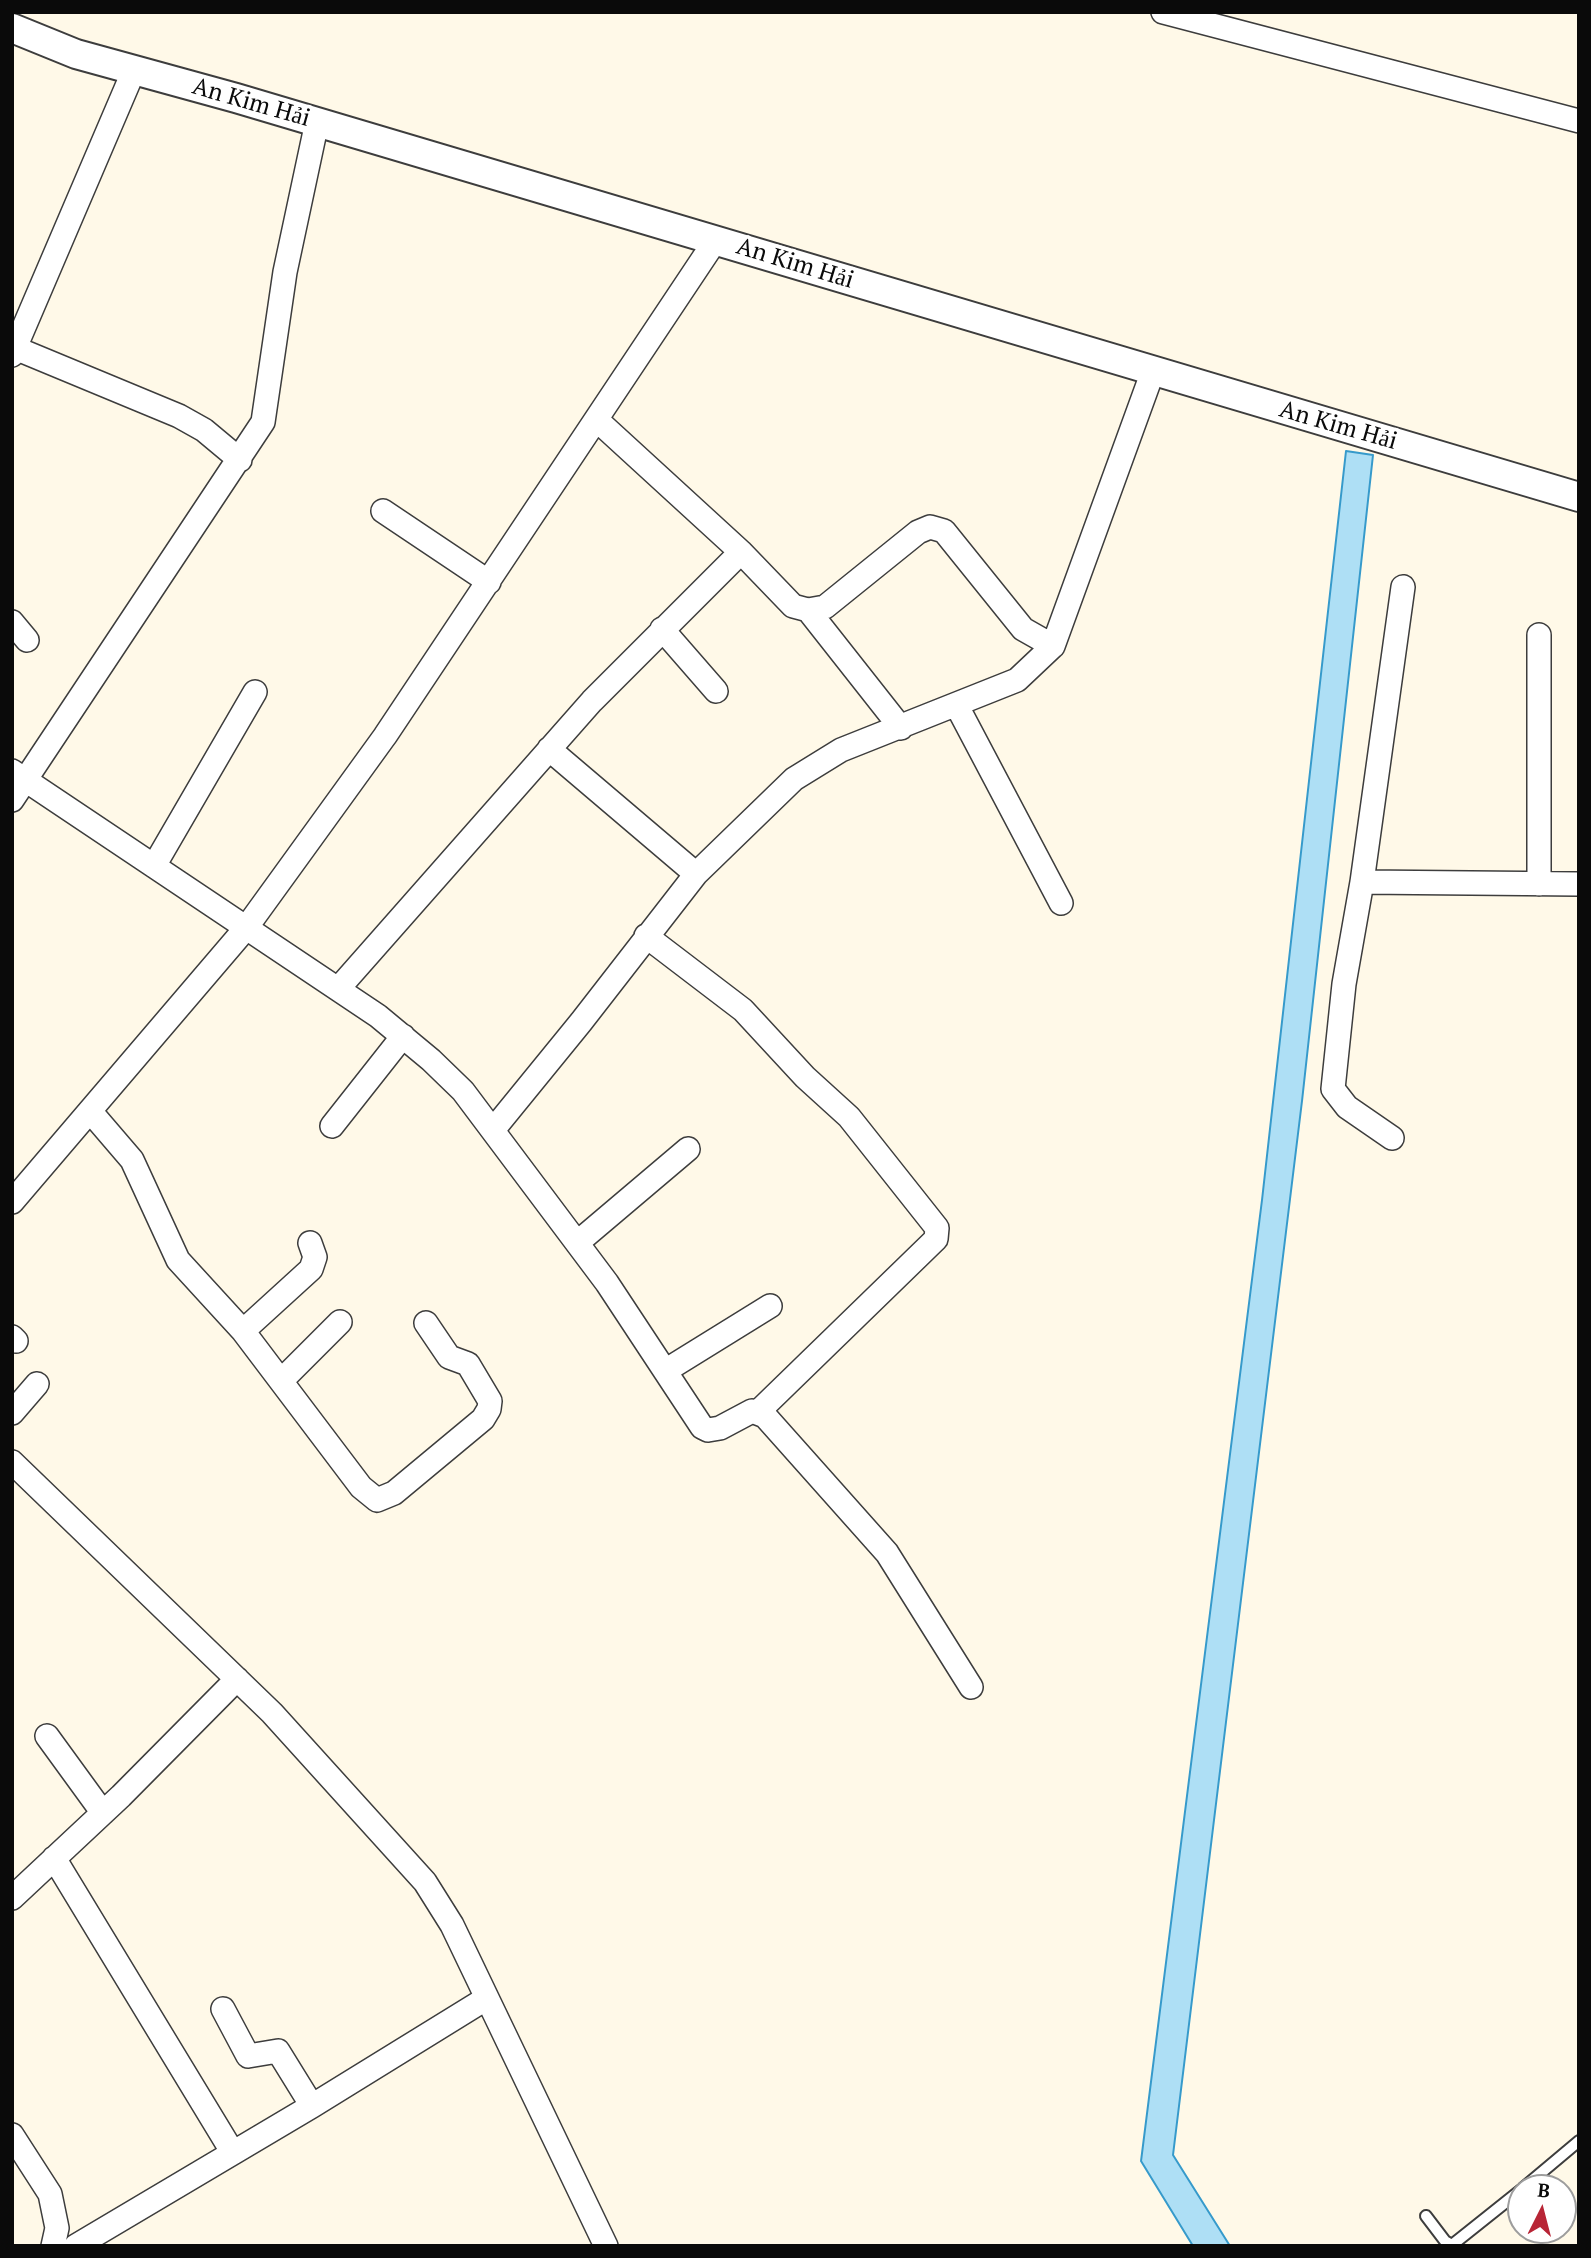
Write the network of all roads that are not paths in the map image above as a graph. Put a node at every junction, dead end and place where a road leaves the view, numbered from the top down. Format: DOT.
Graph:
graph roads {
  1 [pos="1163,12"];
  2 [pos="1236,21"];
  3 [pos="12,28"];
  4 [pos="134,70"];
  5 [pos="1579,121"];
  6 [pos="317,122"];
  7 [pos="715,241"];
  8 [pos="14,351"];
  9 [pos="1153,371"];
  10 [pos="598,421"];
  11 [pos="240,460"];
  12 [pos="1579,497"];
  13 [pos="383,511"];
  14 [pos="741,552"];
  15 [pos="489,582"];
  16 [pos="1403,587"];
  17 [pos="808,610"];
  18 [pos="662,629"];
  19 [pos="1539,635"];
  20 [pos="1052,646"];
  21 [pos="716,691"];
  22 [pos="255,692"];
  23 [pos="957,706"];
  24 [pos="901,728"];
  25 [pos="549,749"];
  26 [pos="20,776"];
  27 [pos="12,800"];
  28 [pos="154,866"];
  29 [pos="696,874"];
  30 [pos="1362,883"];
  31 [pos="1539,884"];
  32 [pos="1579,884"];
  33 [pos="1061,903"];
  34 [pos="246,928"];
  35 [pos="646,936"];
  36 [pos="338,989"];
  37 [pos="403,1036"];
  38 [pos="90,1111"];
  39 [pos="332,1126"];
  40 [pos="493,1130"];
  41 [pos="1391,1138"];
  42 [pos="688,1149"];
  43 [pos="12,1202"];
  44 [pos="310,1243"];
  45 [pos="577,1243"];
  46 [pos="770,1306"];
  47 [pos="340,1322"];
  48 [pos="426,1323"];
  49 [pos="243,1331"];
  50 [pos="665,1371"];
  51 [pos="282,1379"];
  52 [pos="37,1384"];
  53 [pos="758,1412"];
  54 [pos="12,1413"];
  55 [pos="12,1462"];
  56 [pos="237,1679"];
  57 [pos="971,1687"];
  58 [pos="47,1736"];
  59 [pos="103,1813"];
  60 [pos="54,1858"];
  61 [pos="12,1898"];
  62 [pos="486,1998"];
  63 [pos="223,2009"];
  64 [pos="312,2106"];
  65 [pos="12,2136"];
  66 [pos="1579,2141"];
  67 [pos="233,2153"];
  68 [pos="1540,2174"];
  69 [pos="1507,2201"];
  70 [pos="1426,2216"];
  71 [pos="53,2246"];
  72 [pos="76,2246"];
  73 [pos="606,2246"];
  1 -- 2 [label="street"];
  2 -- 5 [label="street"];
  3 -- 4 [label="street, An Kim Hải"];
  4 -- 6 [label="street, An Kim Hải"];
  4 -- 8 [label="street"];
  6 -- 7 [label="street, An Kim Hải"];
  6 -- 11 [label="street"];
  7 -- 9 [label="street, An Kim Hải"];
  7 -- 10 [label="street"];
  8 -- 11 [label="street"];
  9 -- 12 [label="street, An Kim Hải"];
  9 -- 20 [label="street"];
  10 -- 14 [label="street"];
  10 -- 15 [label="street"];
  11 -- 26 [label="street"];
  13 -- 15 [label="street"];
  14 -- 17 [label="street"];
  14 -- 18 [label="street"];
  15 -- 34 [label="street"];
  16 -- 30 [label="street"];
  17 -- 20 [label="street"];
  17 -- 24 [label="street"];
  18 -- 21 [label="street"];
  18 -- 25 [label="street"];
  19 -- 31 [label="street"];
  20 -- 23 [label="street"];
  22 -- 28 [label="street"];
  23 -- 24 [label="street"];
  23 -- 33 [label="street"];
  24 -- 29 [label="street"];
  25 -- 29 [label="street"];
  25 -- 36 [label="street"];
  26 -- 27 [label="street"];
  26 -- 28 [label="street"];
  28 -- 34 [label="street"];
  29 -- 35 [label="street"];
  30 -- 31 [label="street"];
  30 -- 41 [label="street"];
  31 -- 32 [label="street"];
  34 -- 36 [label="street"];
  34 -- 38 [label="street"];
  35 -- 40 [label="street"];
  35 -- 53 [label="street"];
  36 -- 37 [label="street"];
  37 -- 39 [label="street"];
  37 -- 40 [label="street"];
  38 -- 43 [label="street"];
  38 -- 49 [label="street"];
  40 -- 45 [label="street"];
  42 -- 45 [label="street"];
  44 -- 49 [label="street"];
  45 -- 50 [label="street"];
  46 -- 50 [label="street"];
  47 -- 51 [label="street"];
  48 -- 51 [label="street"];
  49 -- 51 [label="street"];
  50 -- 53 [label="street"];
  52 -- 54 [label="street"];
  53 -- 57 [label="street"];
  55 -- 56 [label="street"];
  56 -- 59 [label="street"];
  56 -- 62 [label="street"];
  58 -- 59 [label="street"];
  59 -- 60 [label="street"];
  60 -- 61 [label="street"];
  60 -- 67 [label="street"];
  62 -- 64 [label="street"];
  62 -- 73 [label="street"];
  63 -- 64 [label="street"];
  64 -- 67 [label="street"];
  65 -- 71 [label="street"];
  66 -- 68 [label="lane"];
  67 -- 72 [label="street"];
  69 -- 70 [label="lane"];
}
